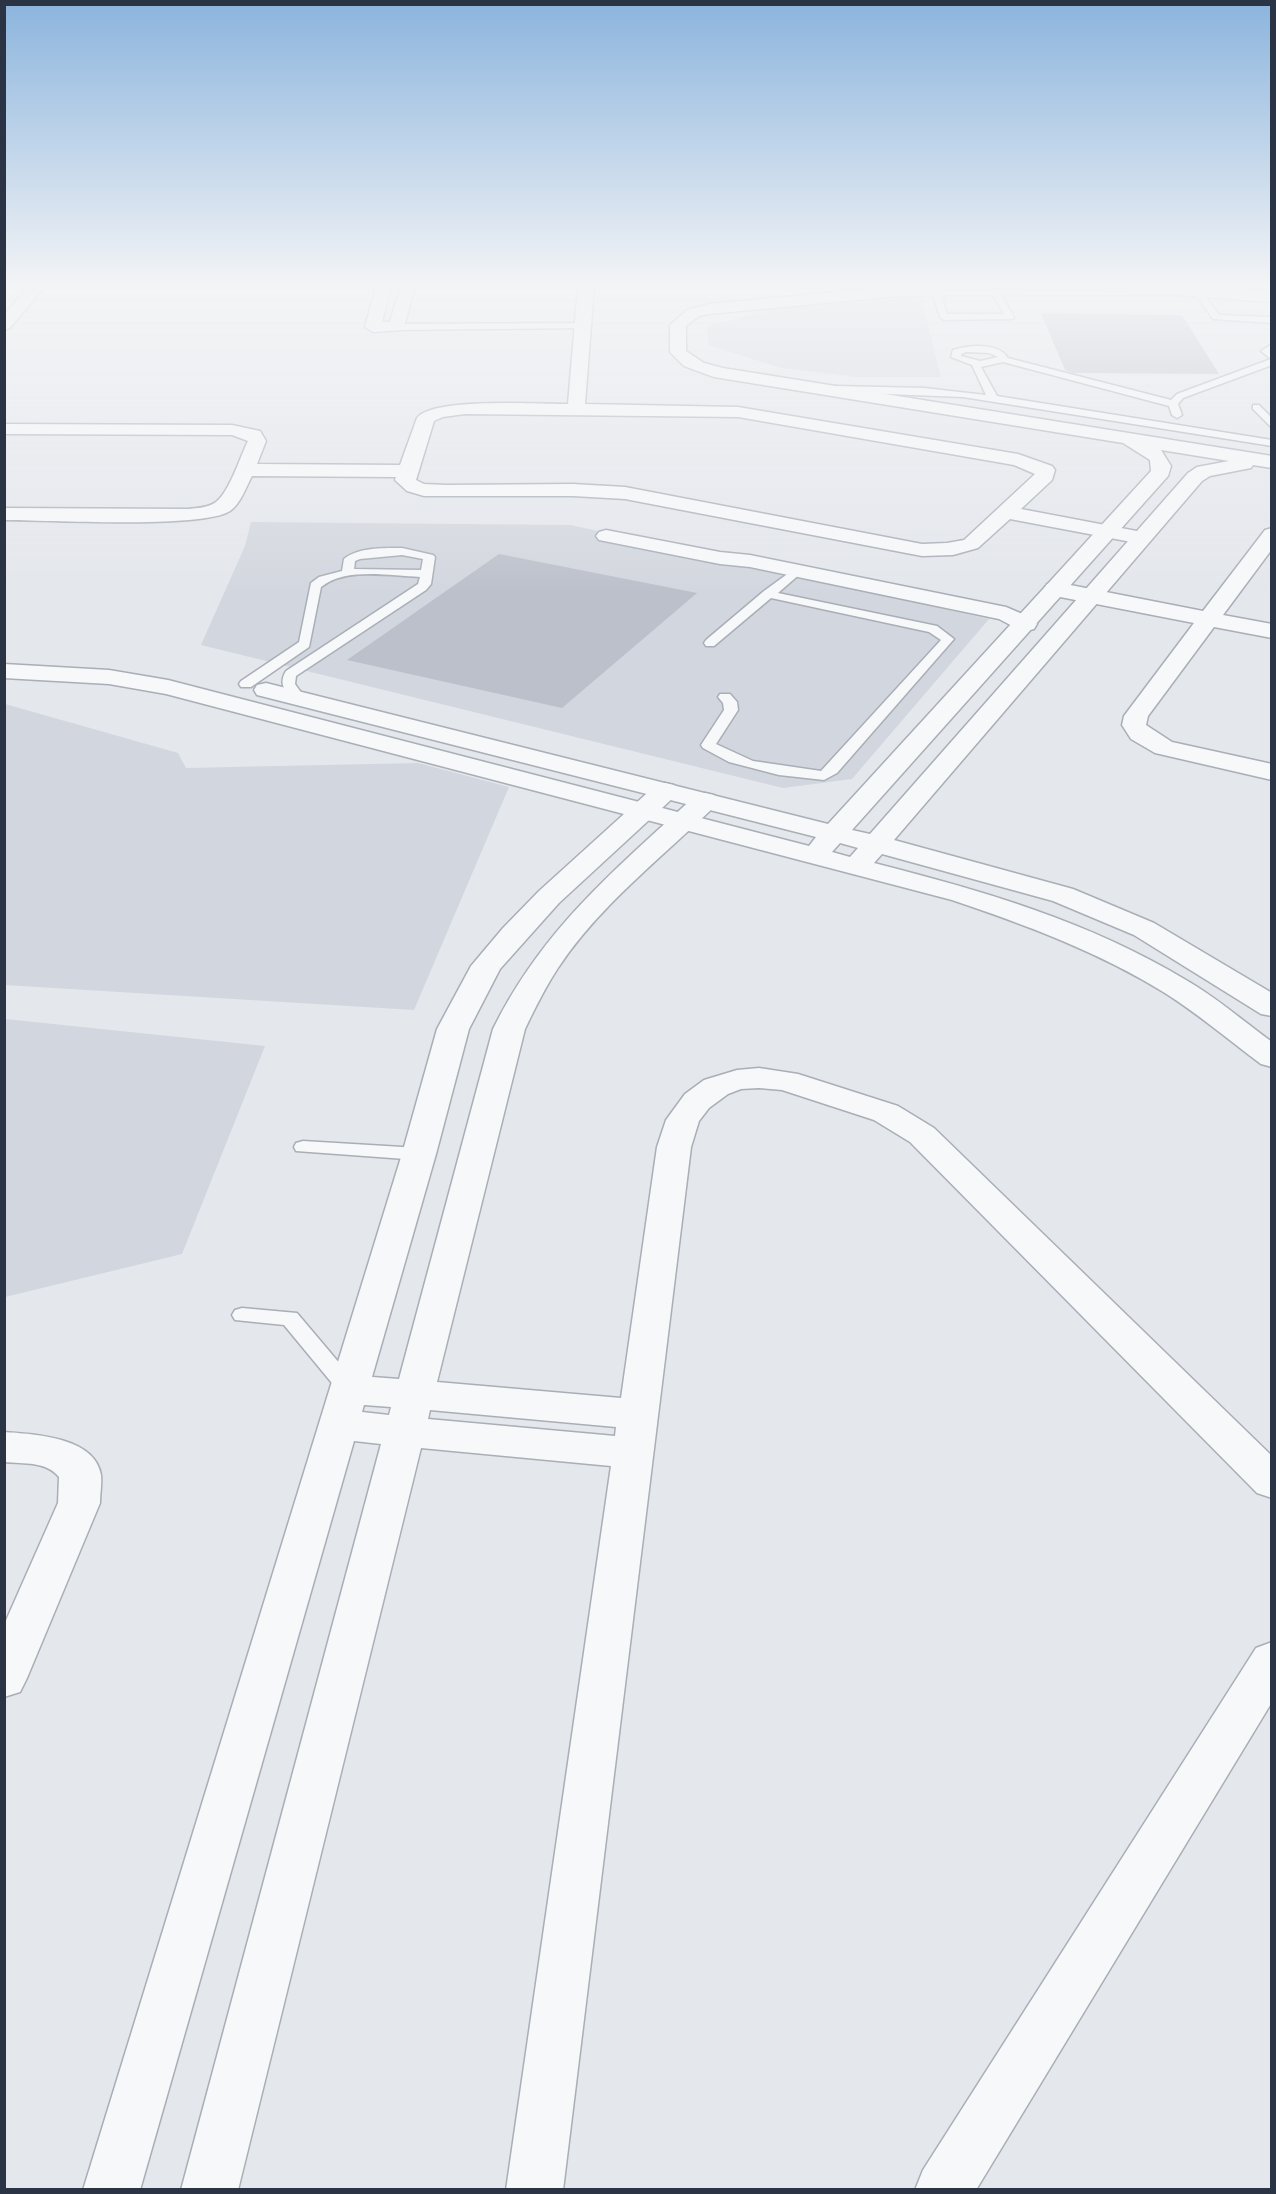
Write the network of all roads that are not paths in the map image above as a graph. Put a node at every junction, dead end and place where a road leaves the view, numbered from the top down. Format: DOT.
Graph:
graph roads {
  1 [pos="578,389"];
  2 [pos="821,389"];
  3 [pos="839,389"];
  4 [pos="988,389"];
  5 [pos="1117,389"];
  6 [pos="1198,389"];
  7 [pos="993,399"];
  8 [pos="1173,404"];
  9 [pos="1256,407"];
  10 [pos="576,409"];
  11 [pos="1272,425"];
  12 [pos="1171,427"];
  13 [pos="4,429"];
  14 [pos="1203,432"];
  15 [pos="1100,434"];
  16 [pos="1272,443"];
  17 [pos="1231,456"];
  18 [pos="1272,463"];
  19 [pos="244,470"];
  20 [pos="408,471"];
  21 [pos="1008,508"];
  22 [pos="4,514"];
  23 [pos="1111,527"];
  24 [pos="1146,533"];
  25 [pos="1272,534"];
  26 [pos="606,536"];
  27 [pos="346,573"];
  28 [pos="427,574"];
  29 [pos="793,574"];
  30 [pos="1060,584"];
  31 [pos="1096,591"];
  32 [pos="768,594"];
  33 [pos="1212,614"];
  34 [pos="1272,619"];
  35 [pos="1026,624"];
  36 [pos="1061,630"];
  37 [pos="1272,631"];
  38 [pos="308,638"];
  39 [pos="337,642"];
  40 [pos="710,643"];
  41 [pos="4,652"];
  42 [pos="4,671"];
  43 [pos="246,684"];
  44 [pos="725,697"];
  45 [pos="298,698"];
  46 [pos="1272,772"];
  47 [pos="674,807"];
  48 [pos="834,833"];
  49 [pos="876,844"];
  50 [pos="814,856"];
  51 [pos="856,867"];
  52 [pos="1272,1007"];
  53 [pos="1272,1057"];
  54 [pos="303,1147"];
  55 [pos="418,1154"];
  56 [pos="242,1315"];
  57 [pos="343,1407"];
  58 [pos="409,1413"];
  59 [pos="637,1433"];
  60 [pos="4,1447"];
  61 [pos="1272,1482"];
  62 [pos="1272,1661"];
  63 [pos="4,1678"];
  64 [pos="111,2190"];
  65 [pos="209,2190"];
  66 [pos="534,2190"];
  67 [pos="943,2190"];
  1 -- 10 [label="street"];
  2 -- 15 [label="street"];
  3 -- 7 [label="lane"];
  4 -- 7 [label="lane"];
  5 -- 8 [label="lane"];
  6 -- 8 [label="lane"];
  7 -- 12 [label="lane"];
  8 -- 14 [label="lane"];
  9 -- 11 [label="lane"];
  10 -- 20 [label="street"];
  10 -- 21 [label="street"];
  12 -- 14 [label="lane"];
  12 -- 17 [label="lane"];
  13 -- 19 [label="street"];
  14 -- 16 [label="lane"];
  15 -- 17 [label="street"];
  15 -- 23 [label="street"];
  17 -- 18 [label="street"];
  18 -- 24 [label="street"];
  19 -- 20 [label="street"];
  19 -- 22 [label="street"];
  20 -- 21 [label="street"];
  21 -- 23 [label="street"];
  23 -- 24 [label="street"];
  23 -- 30 [label="street"];
  24 -- 31 [label="street"];
  25 -- 33 [label="street"];
  26 -- 29 [label="street"];
  27 -- 28 [label="lane"];
  27 -- 28 [label="lane"];
  27 -- 38 [label="lane"];
  28 -- 39 [label="lane"];
  29 -- 32 [label="lane"];
  29 -- 35 [label="street"];
  30 -- 31 [label="street"];
  30 -- 35 [label="street"];
  31 -- 33 [label="street"];
  31 -- 36 [label="street"];
  32 -- 40 [label="lane"];
  32 -- 44 [label="lane"];
  33 -- 34 [label="street"];
  33 -- 37 [label="street"];
  33 -- 46 [label="street"];
  35 -- 36 [label="street"];
  35 -- 48 [label="street"];
  36 -- 49 [label="street"];
  38 -- 39 [label="lane"];
  38 -- 43 [label="lane"];
  39 -- 45 [label="lane"];
  41 -- 43 [label="street"];
  42 -- 47 [label="street"];
  43 -- 45 [label="street"];
  45 -- 47 [label="street"];
  47 -- 48 [label="street"];
  47 -- 50 [label="street"];
  47 -- 55 [label="street"];
  47 -- 58 [label="street"];
  48 -- 49 [label="street"];
  48 -- 50 [label="street"];
  49 -- 51 [label="street"];
  49 -- 52 [label="street"];
  50 -- 51 [label="street"];
  51 -- 53 [label="street"];
  54 -- 55 [label="lane"];
  55 -- 57 [label="street"];
  56 -- 57 [label="lane"];
  57 -- 58 [label="street"];
  57 -- 64 [label="street"];
  58 -- 59 [label="street"];
  58 -- 65 [label="street"];
  59 -- 61 [label="street"];
  59 -- 66 [label="street"];
  60 -- 63 [label="street"];
  62 -- 67 [label="street"];
}
